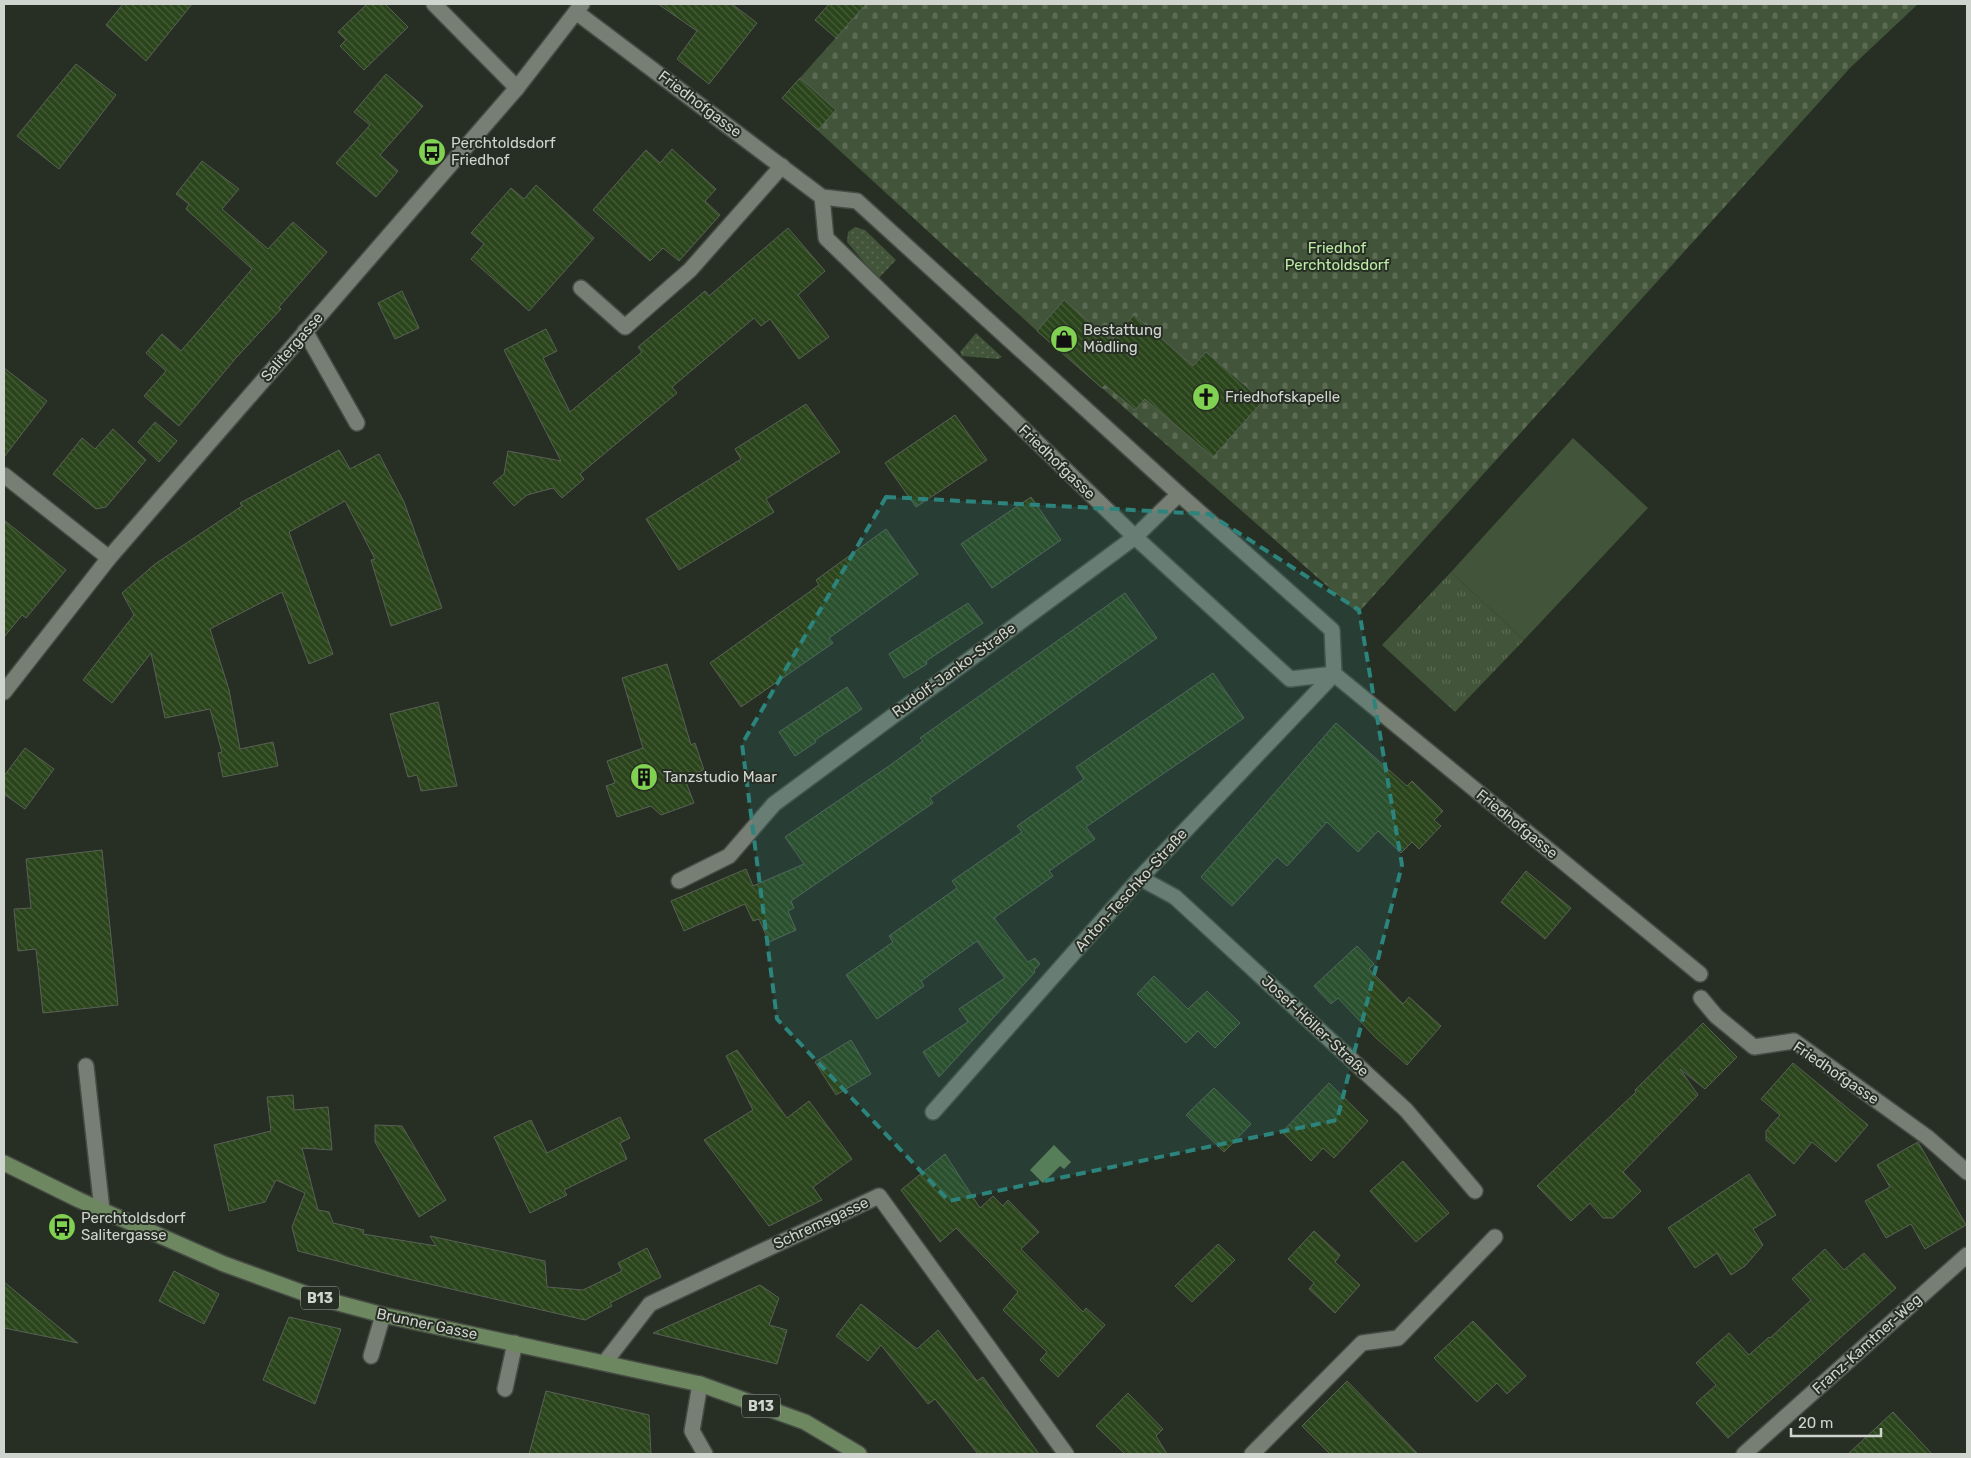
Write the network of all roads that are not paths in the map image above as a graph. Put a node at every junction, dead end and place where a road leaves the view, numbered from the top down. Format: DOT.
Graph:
graph roads {
  1 [pos="434,4"];
  2 [pos="579,8"];
  3 [pos="517,88"];
  4 [pos="782,166"];
  5 [pos="822,197"];
  6 [pos="581,288"];
  7 [pos="305,331"];
  8 [pos="357,423"];
  9 [pos="4,475"];
  10 [pos="1179,494"];
  11 [pos="1135,537"];
  12 [pos="109,558"];
  13 [pos="1334,674"];
  14 [pos="4,692"];
  15 [pos="1140,878"];
  16 [pos="679,881"];
  17 [pos="1700,974"];
  18 [pos="1701,998"];
  19 [pos="86,1066"];
  20 [pos="933,1112"];
  21 [pos="4,1163"];
  22 [pos="1967,1172"];
  23 [pos="1475,1191"];
  24 [pos="102,1210"];
  25 [pos="1495,1237"];
  26 [pos="1967,1254"];
  27 [pos="383,1315"];
  28 [pos="515,1343"];
  29 [pos="371,1356"];
  30 [pos="605,1362"];
  31 [pos="700,1384"];
  32 [pos="506,1390"];
  33 [pos="1256,1453"];
  34 [pos="705,1454"];
  35 [pos="859,1454"];
  36 [pos="1066,1454"];
  37 [pos="1744,1454"];
  1 -- 3 [label="street"];
  2 -- 3 [label="street, Salitergasse"];
  2 -- 4 [label="street, Friedhofgasse"];
  3 -- 7 [label="street, Salitergasse"];
  4 -- 5 [label="street, Friedhofgasse"];
  4 -- 6 [label="street"];
  5 -- 10 [label="street"];
  5 -- 11 [label="street, Friedhofgasse"];
  7 -- 8 [label="street"];
  7 -- 12 [label="street, Salitergasse"];
  9 -- 12 [label="street"];
  10 -- 11 [label="street, Rudolf-Janko-Straße"];
  10 -- 13 [label="street"];
  11 -- 13 [label="street, Friedhofgasse"];
  11 -- 16 [label="street, Rudolf-Janko-Straße"];
  12 -- 14 [label="street, Salitergasse"];
  13 -- 15 [label="street, Anton-Teschko-Straße"];
  13 -- 17 [label="street, Friedhofgasse"];
  15 -- 20 [label="street, Anton-Teschko-Straße"];
  15 -- 23 [label="street, Josef-Höller-Straße"];
  18 -- 22 [label="street, Friedhofgasse"];
  19 -- 24 [label="street"];
  21 -- 24 [label="main road, Brunner Gasse / B13"];
  24 -- 27 [label="main road, Brunner Gasse / B13"];
  25 -- 33 [label="street"];
  26 -- 37 [label="street, Franz-Kamtner-Weg"];
  27 -- 28 [label="main road, Brunner Gasse / B13"];
  27 -- 29 [label="street"];
  28 -- 30 [label="main road, Brunner Gasse / B13"];
  28 -- 32 [label="street"];
  30 -- 31 [label="main road, Brunner Gasse / B13"];
  30 -- 36 [label="street, Schremsgasse"];
  31 -- 34 [label="street"];
  31 -- 35 [label="main road, Brunner Gasse / B13"];
}
